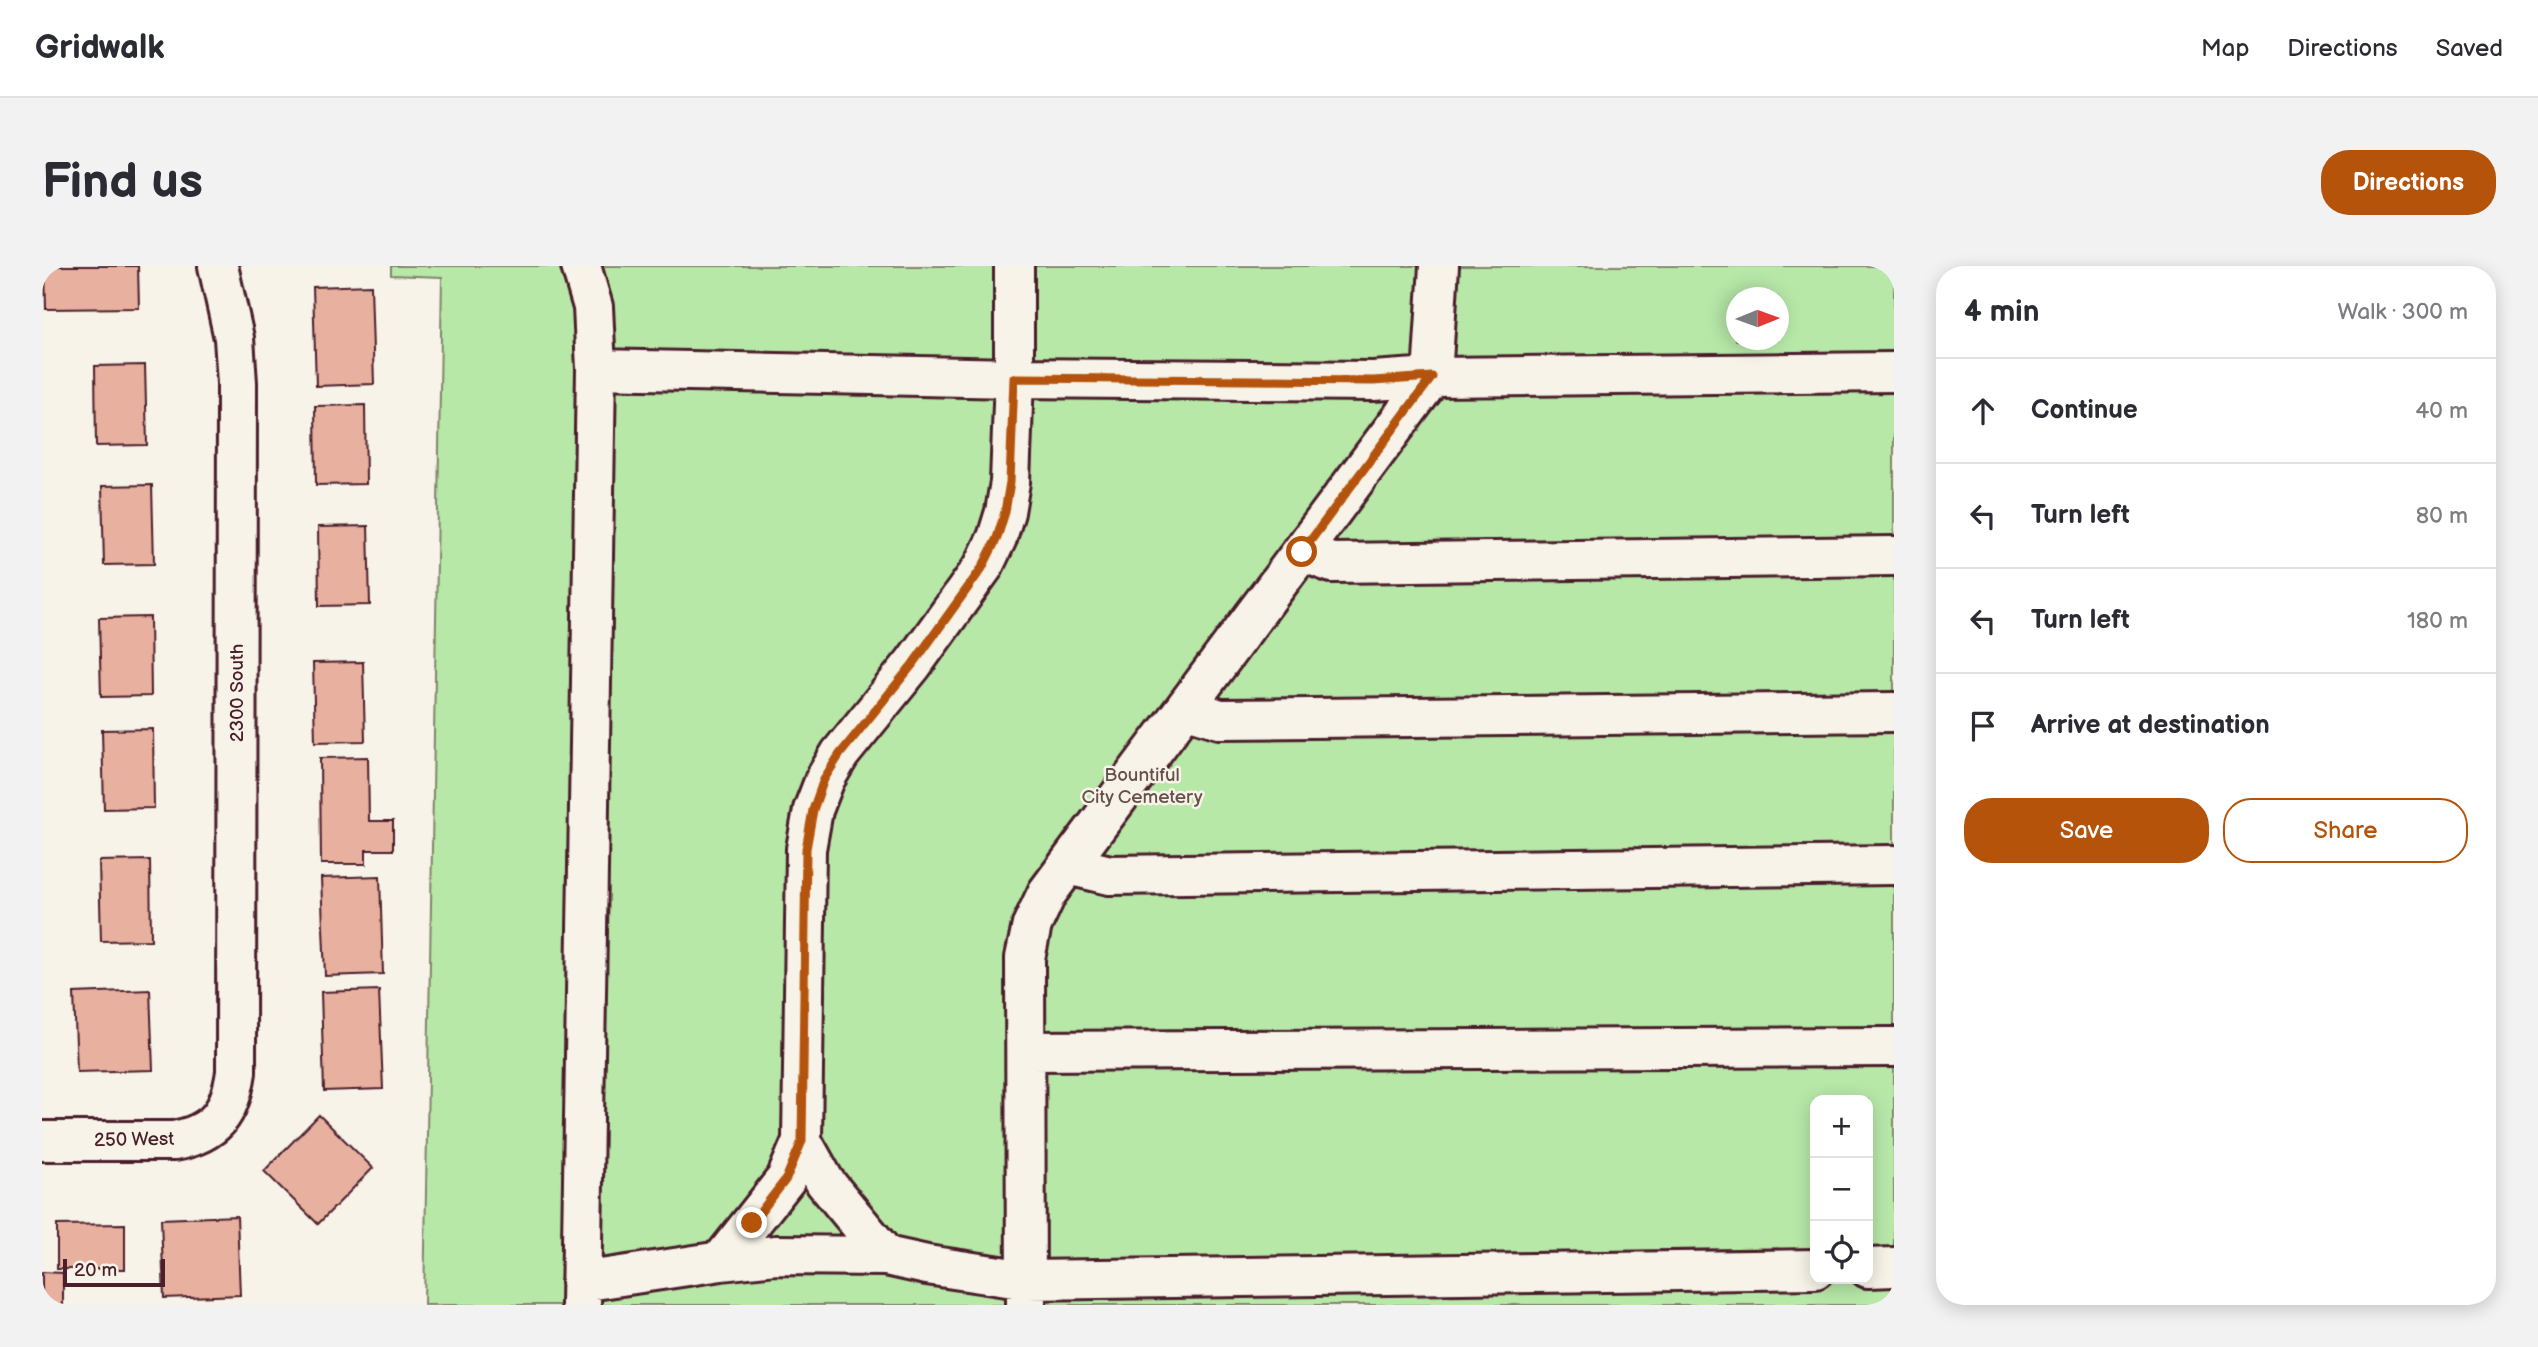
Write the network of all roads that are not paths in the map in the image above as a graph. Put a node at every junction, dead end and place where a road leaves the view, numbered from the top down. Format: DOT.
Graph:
graph roads {
  1 [pos="218,266"];
  2 [pos="581,266"];
  3 [pos="1014,266"];
  4 [pos="1439,266"];
  5 [pos="596,369"];
  6 [pos="1894,372"];
  7 [pos="1432,377"];
  8 [pos="1014,378"];
  9 [pos="1302,552"];
  10 [pos="1894,556"];
  11 [pos="1185,708"];
  12 [pos="1894,712"];
  13 [pos="1068,864"];
  14 [pos="1894,865"];
  15 [pos="1894,1047"];
  16 [pos="1026,1051"];
  17 [pos="220,1119"];
  18 [pos="42,1141"];
  19 [pos="802,1141"];
  20 [pos="886,1256"];
  21 [pos="721,1261"];
  22 [pos="1894,1267"];
  23 [pos="1873,1268"];
  24 [pos="1810,1269"];
  25 [pos="1026,1293"];
  26 [pos="581,1294"];
  1 -- 17 [label="street, 2300 South"];
  2 -- 5 [label="street"];
  3 -- 8 [label="street"];
  4 -- 7 [label="street"];
  5 -- 8 [label="street"];
  5 -- 26 [label="street"];
  6 -- 7 [label="street"];
  7 -- 8 [label="street"];
  7 -- 9 [label="street"];
  8 -- 19 [label="street"];
  9 -- 10 [label="street"];
  9 -- 11 [label="street"];
  11 -- 12 [label="street"];
  11 -- 13 [label="street"];
  13 -- 14 [label="street"];
  13 -- 16 [label="street"];
  15 -- 16 [label="street"];
  16 -- 25 [label="street"];
  17 -- 18 [label="street, 250 West"];
  19 -- 20 [label="street"];
  19 -- 21 [label="street"];
  20 -- 21 [label="street"];
  20 -- 25 [label="street"];
  21 -- 26 [label="street"];
  22 -- 23 [label="street"];
  24 -- 25 [label="street"];
}
